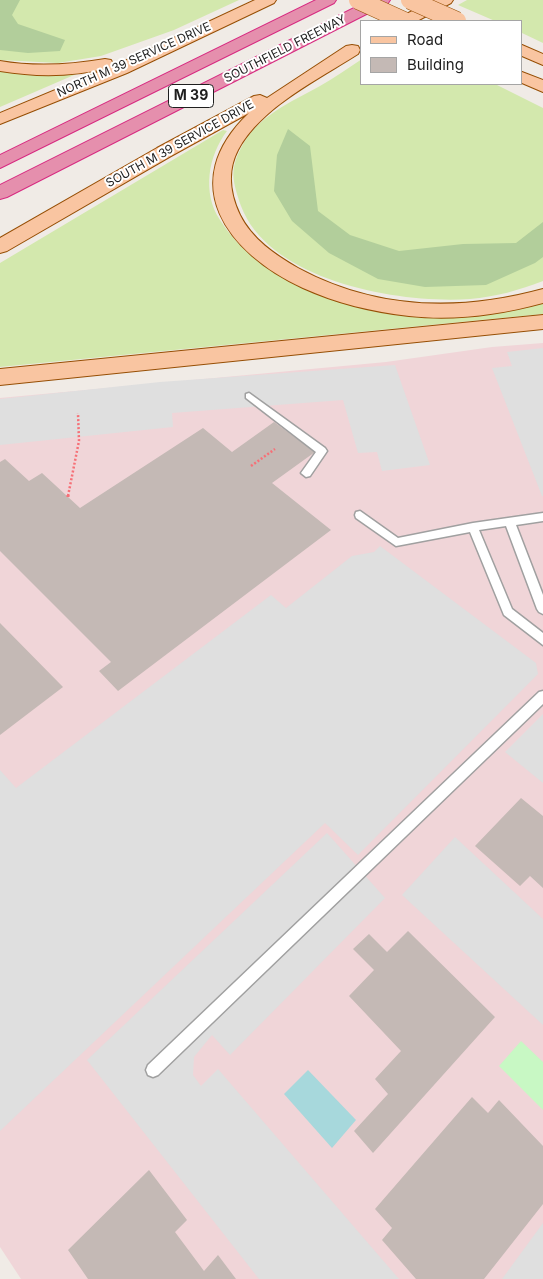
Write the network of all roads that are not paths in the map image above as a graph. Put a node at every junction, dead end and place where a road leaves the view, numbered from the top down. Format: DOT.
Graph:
graph roads {
  1 [pos="268,0"];
  2 [pos="328,0"];
  3 [pos="358,0"];
  4 [pos="382,0"];
  5 [pos="410,0"];
  6 [pos="445,0"];
  7 [pos="402,20"];
  8 [pos="406,20"];
  9 [pos="455,20"];
  10 [pos="185,39"];
  11 [pos="357,47"];
  12 [pos="523,50"];
  13 [pos="543,60"];
  14 [pos="0,66"];
  15 [pos="523,77"];
  16 [pos="543,87"];
  17 [pos="0,118"];
  18 [pos="0,162"];
  19 [pos="0,193"];
  20 [pos="0,248"];
  21 [pos="543,296"];
  22 [pos="543,322"];
  23 [pos="0,377"];
  24 [pos="249,396"];
  25 [pos="306,473"];
  26 [pos="360,515"];
  27 [pos="543,517"];
  28 [pos="510,522"];
  29 [pos="473,527"];
  30 [pos="543,610"];
  31 [pos="543,640"];
  32 [pos="543,696"];
  33 [pos="153,1070"];
  1 -- 10 [label="main road, NORTH M 39 SERVICE DRIVE"];
  2 -- 18 [label="highway, SOUTHFIELD FREEWAY / M 39"];
  3 -- 7 [label="main road, bridge"];
  4 -- 19 [label="highway, SOUTHFIELD FREEWAY / M 39"];
  5 -- 9 [label="main road, bridge"];
  6 -- 8 [label="main road"];
  10 -- 14 [label="main road"];
  10 -- 17 [label="main road, NORTH M 39 SERVICE DRIVE"];
  11 -- 20 [label="main road, SOUTH M 39 SERVICE DRIVE"];
  11 -- 21 [label="main road"];
  12 -- 13 [label="main road"];
  15 -- 16 [label="main road"];
  22 -- 23 [label="main road"];
  24 -- 25 [label="lane"];
  26 -- 29 [label="lane"];
  27 -- 28 [label="lane"];
  28 -- 29 [label="lane"];
  28 -- 30 [label="lane"];
  29 -- 31 [label="lane"];
  32 -- 33 [label="lane"];
}
